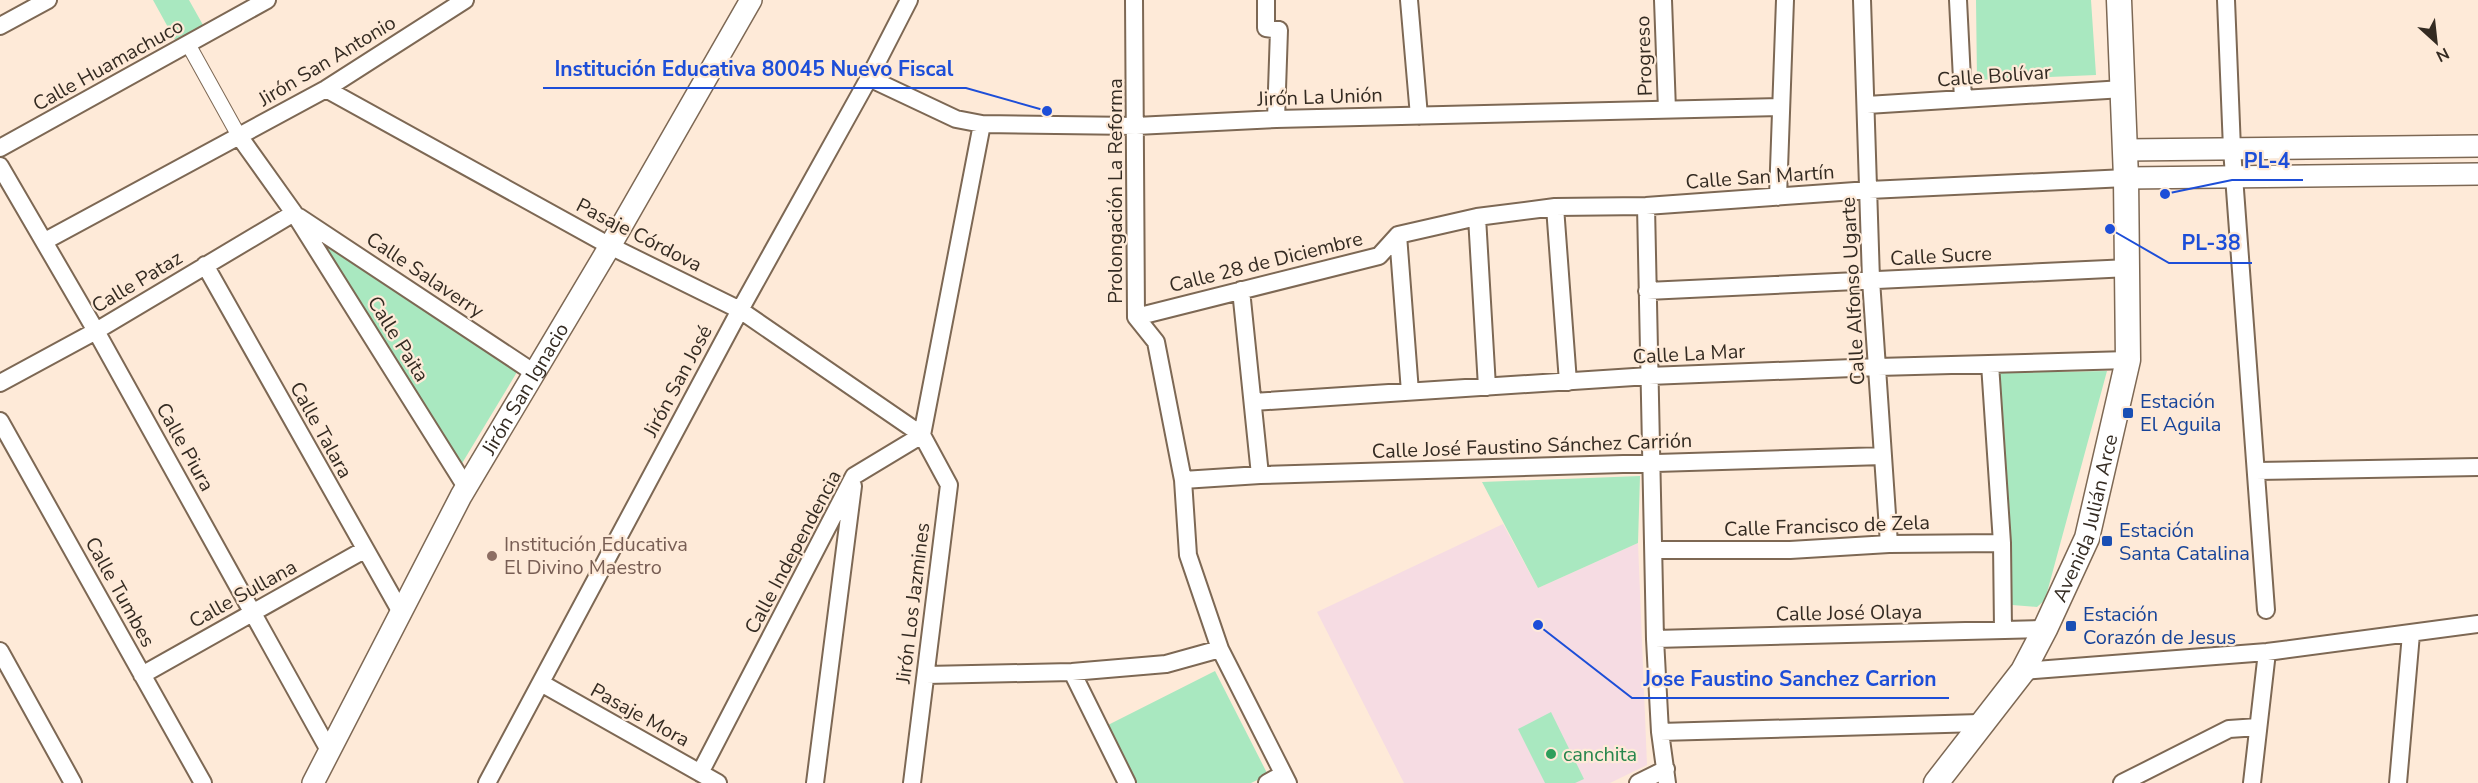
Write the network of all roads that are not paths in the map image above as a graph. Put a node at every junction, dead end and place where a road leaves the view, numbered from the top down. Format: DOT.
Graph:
graph roads {
  1 [pos="48,0"];
  2 [pos="267,0"];
  3 [pos="465,0"];
  4 [pos="751,0"];
  5 [pos="909,0"];
  6 [pos="1134,0"];
  7 [pos="1266,0"];
  8 [pos="1409,0"];
  9 [pos="1664,0"];
  10 [pos="1785,0"];
  11 [pos="1862,0"];
  12 [pos="1958,0"];
  13 [pos="2119,0"];
  14 [pos="2226,0"];
  15 [pos="0,26"];
  16 [pos="188,44"];
  17 [pos="869,78"];
  18 [pos="326,89"];
  19 [pos="2123,89"];
  20 [pos="1963,99"];
  21 [pos="1867,105"];
  22 [pos="1781,107"];
  23 [pos="1667,110"];
  24 [pos="1419,116"];
  25 [pos="1276,119"];
  26 [pos="982,124"];
  27 [pos="1136,126"];
  28 [pos="239,136"];
  29 [pos="2478,146"];
  30 [pos="0,148"];
  31 [pos="2232,149"];
  32 [pos="2126,150"];
  33 [pos="0,166"];
  34 [pos="2478,174"];
  35 [pos="2234,176"];
  36 [pos="2126,178"];
  37 [pos="1869,190"];
  38 [pos="1778,197"];
  39 [pos="1646,206"];
  40 [pos="1555,207"];
  41 [pos="294,213"];
  42 [pos="1477,217"];
  43 [pos="1398,235"];
  44 [pos="45,241"];
  45 [pos="610,246"];
  46 [pos="206,266"];
  47 [pos="2128,268"];
  48 [pos="1871,280"];
  49 [pos="1241,290"];
  50 [pos="1647,291"];
  51 [pos="740,310"];
  52 [pos="1136,317"];
  53 [pos="96,331"];
  54 [pos="2128,360"];
  55 [pos="1990,364"];
  56 [pos="1878,367"];
  57 [pos="533,372"];
  58 [pos="1649,376"];
  59 [pos="1568,382"];
  60 [pos="0,383"];
  61 [pos="1487,387"];
  62 [pos="1410,392"];
  63 [pos="1253,402"];
  64 [pos="0,421"];
  65 [pos="922,435"];
  66 [pos="1883,456"];
  67 [pos="1652,463"];
  68 [pos="2478,467"];
  69 [pos="2256,471"];
  70 [pos="1260,475"];
  71 [pos="854,476"];
  72 [pos="1183,480"];
  73 [pos="466,487"];
  74 [pos="2002,543"];
  75 [pos="1889,544"];
  76 [pos="364,550"];
  77 [pos="1654,550"];
  78 [pos="2265,610"];
  79 [pos="253,614"];
  80 [pos="402,614"];
  81 [pos="2478,624"];
  82 [pos="2045,629"];
  83 [pos="2003,630"];
  84 [pos="2411,634"];
  85 [pos="1655,639"];
  86 [pos="1220,649"];
  87 [pos="0,651"];
  88 [pos="2267,652"];
  89 [pos="2022,671"];
  90 [pos="1072,672"];
  91 [pos="142,675"];
  92 [pos="926,675"];
  93 [pos="541,684"];
  94 [pos="1980,723"];
  95 [pos="2258,727"];
  96 [pos="1660,732"];
  97 [pos="330,752"];
  98 [pos="700,773"];
  99 [pos="1666,776"];
  100 [pos="1285,778"];
  101 [pos="73,783"];
  102 [pos="203,783"];
  103 [pos="313,783"];
  104 [pos="487,783"];
  105 [pos="718,783"];
  106 [pos="815,783"];
  107 [pos="912,783"];
  108 [pos="1127,783"];
  109 [pos="1267,783"];
  110 [pos="1638,783"];
  111 [pos="1936,783"];
  112 [pos="2122,783"];
  113 [pos="2252,783"];
  114 [pos="2398,783"];
  1 -- 15 [label="street"];
  2 -- 16 [label="street, Calle Huamachuco"];
  3 -- 18 [label="street, Jirón San Antonio"];
  4 -- 45 [label="street, Jirón San Ignacio"];
  5 -- 17 [label="street, Jirón San José"];
  6 -- 27 [label="street, Prolongación La Reforma"];
  7 -- 25 [label="street"];
  8 -- 24 [label="street"];
  9 -- 23 [label="street, Progreso"];
  10 -- 22 [label="street"];
  11 -- 21 [label="street, Calle Alfonso Ugarte"];
  12 -- 20 [label="street"];
  13 -- 19 [label="main road, Avenida Julián Arce"];
  14 -- 31 [label="street"];
  16 -- 28 [label="street"];
  16 -- 30 [label="street, Calle Huamachuco"];
  17 -- 26 [label="street, Jirón La Unión"];
  17 -- 51 [label="street, Jirón San José"];
  18 -- 28 [label="street, Jirón San Antonio"];
  18 -- 45 [label="street, Pasaje Córdova"];
  19 -- 20 [label="street, Calle Bolívar"];
  19 -- 32 [label="main road, Avenida Julián Arce"];
  20 -- 21 [label="street, Calle Bolívar"];
  21 -- 37 [label="street, Calle Alfonso Ugarte"];
  22 -- 23 [label="street, Jirón La Unión"];
  22 -- 38 [label="street"];
  23 -- 24 [label="street, Jirón La Unión"];
  24 -- 25 [label="street, Jirón La Unión"];
  25 -- 27 [label="street, Jirón La Unión"];
  26 -- 27 [label="street, Jirón La Unión"];
  26 -- 65 [label="street"];
  27 -- 52 [label="street, Prolongación La Reforma"];
  28 -- 41 [label="street, Calle Paita"];
  28 -- 44 [label="street, Jirón San Antonio"];
  29 -- 31 [label="street"];
  31 -- 32 [label="street"];
  31 -- 35 [label="street"];
  32 -- 36 [label="main road, Avenida Julián Arce"];
  33 -- 44 [label="street, Calle Piura"];
  34 -- 35 [label="street"];
  35 -- 36 [label="street"];
  35 -- 69 [label="street"];
  36 -- 37 [label="street, Calle San Martín"];
  36 -- 47 [label="main road, Avenida Julián Arce"];
  37 -- 38 [label="street, Calle San Martín"];
  37 -- 48 [label="street, Calle Alfonso Ugarte"];
  38 -- 39 [label="street, Calle San Martín"];
  39 -- 40 [label="street, Calle San Martín"];
  39 -- 50 [label="street"];
  40 -- 42 [label="street, Calle San Martín"];
  40 -- 59 [label="street"];
  41 -- 46 [label="street, Calle Pataz"];
  41 -- 57 [label="street, Calle Salaverry"];
  41 -- 73 [label="street, Calle Paita"];
  42 -- 43 [label="street, Calle San Martín"];
  42 -- 61 [label="street"];
  43 -- 49 [label="street, Calle 28 de Diciembre"];
  43 -- 62 [label="street"];
  44 -- 53 [label="street, Calle Piura"];
  45 -- 51 [label="street, Pasaje Córdova"];
  45 -- 57 [label="street, Jirón San Ignacio"];
  46 -- 53 [label="street, Calle Pataz"];
  46 -- 76 [label="street, Calle Talara"];
  47 -- 48 [label="street, Calle Sucre"];
  47 -- 54 [label="main road, Avenida Julián Arce"];
  48 -- 50 [label="street, Calle Sucre"];
  48 -- 56 [label="street, Calle Alfonso Ugarte"];
  49 -- 52 [label="street, Calle 28 de Diciembre"];
  49 -- 63 [label="street"];
  50 -- 58 [label="street"];
  51 -- 65 [label="street, Pasaje Córdova"];
  51 -- 93 [label="street, Jirón San José"];
  52 -- 72 [label="street, Prolongación La Reforma"];
  53 -- 60 [label="street, Calle Pataz"];
  53 -- 79 [label="street, Calle Piura"];
  54 -- 55 [label="street, Calle La Mar"];
  54 -- 82 [label="main road, Avenida Julián Arce"];
  55 -- 56 [label="street, Calle La Mar"];
  55 -- 74 [label="street"];
  56 -- 58 [label="street, Calle La Mar"];
  56 -- 66 [label="street, Calle Alfonso Ugarte"];
  57 -- 73 [label="street, Jirón San Ignacio"];
  58 -- 59 [label="street, Calle La Mar"];
  58 -- 67 [label="street"];
  59 -- 61 [label="street, Calle La Mar"];
  61 -- 62 [label="street, Calle La Mar"];
  62 -- 63 [label="street, Calle La Mar"];
  63 -- 70 [label="street"];
  64 -- 91 [label="street, Calle Tumbes"];
  65 -- 71 [label="street, Calle Independencia"];
  65 -- 92 [label="street, Jirón Los Jazmines"];
  66 -- 67 [label="street, Calle José Faustino Sánchez Carrión"];
  66 -- 75 [label="street, Calle Alfonso Ugarte"];
  67 -- 70 [label="street, Calle José Faustino Sánchez Carrión"];
  67 -- 77 [label="street"];
  68 -- 69 [label="street"];
  69 -- 78 [label="street"];
  70 -- 72 [label="street, Calle José Faustino Sánchez Carrión"];
  71 -- 98 [label="street, Calle Independencia"];
  71 -- 106 [label="street"];
  72 -- 86 [label="street, Prolongación La Reforma"];
  73 -- 80 [label="street, Jirón San Ignacio"];
  74 -- 75 [label="street, Calle Francisco de Zela"];
  74 -- 83 [label="street"];
  75 -- 77 [label="street, Calle Francisco de Zela"];
  76 -- 79 [label="street, Calle Sullana"];
  76 -- 80 [label="street, Calle Talara"];
  77 -- 85 [label="street"];
  79 -- 91 [label="street, Calle Sullana"];
  79 -- 97 [label="street, Calle Piura"];
  80 -- 97 [label="street, Jirón San Ignacio"];
  81 -- 84 [label="street"];
  82 -- 83 [label="street, Calle José Olaya"];
  82 -- 89 [label="main road, Avenida Julián Arce"];
  83 -- 85 [label="street, Calle José Olaya"];
  84 -- 88 [label="street"];
  84 -- 114 [label="street"];
  85 -- 96 [label="street"];
  86 -- 90 [label="street"];
  86 -- 100 [label="street, Prolongación La Reforma"];
  87 -- 101 [label="street"];
  88 -- 89 [label="street"];
  88 -- 95 [label="street"];
  89 -- 94 [label="main road, Avenida Julián Arce"];
  90 -- 92 [label="street"];
  90 -- 108 [label="street"];
  91 -- 102 [label="street, Calle Tumbes"];
  92 -- 107 [label="street, Jirón Los Jazmines"];
  93 -- 98 [label="street, Pasaje Mora"];
  93 -- 104 [label="street, Jirón San José"];
  94 -- 96 [label="street"];
  94 -- 111 [label="main road, Avenida Julián Arce"];
  95 -- 112 [label="street"];
  95 -- 113 [label="street"];
  96 -- 99 [label="street"];
  97 -- 103 [label="street, Jirón San Ignacio"];
  98 -- 105 [label="street, Pasaje Mora"];
  99 -- 110 [label="street"];
  100 -- 109 [label="street"];
}
